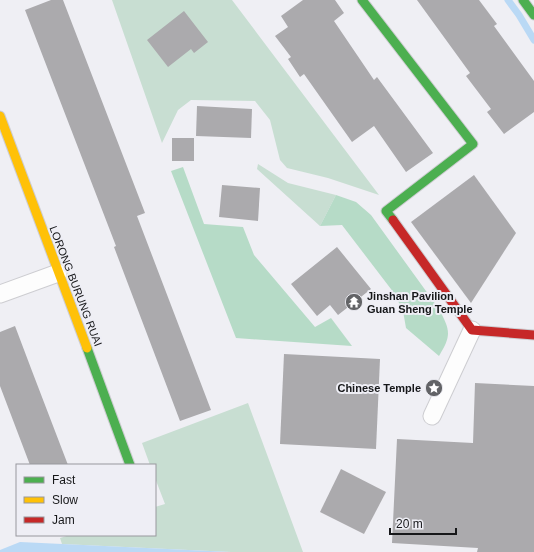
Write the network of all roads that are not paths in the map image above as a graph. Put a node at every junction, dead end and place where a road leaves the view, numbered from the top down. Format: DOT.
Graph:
graph roads {
  1 [pos="362,0"];
  2 [pos="523,0"];
  3 [pos="534,15"];
  4 [pos="0,116"];
  5 [pos="58,273"];
  6 [pos="0,294"];
  7 [pos="472,330"];
  8 [pos="534,334"];
  9 [pos="432,416"];
  10 [pos="130,464"];
  1 -- 7 [label="street"];
  2 -- 3 [label="street"];
  4 -- 5 [label="street, LORONG BURUNG RUAI"];
  5 -- 6 [label="street"];
  5 -- 10 [label="street, LORONG BURUNG RUAI"];
  7 -- 8 [label="street"];
  7 -- 9 [label="street"];
}
